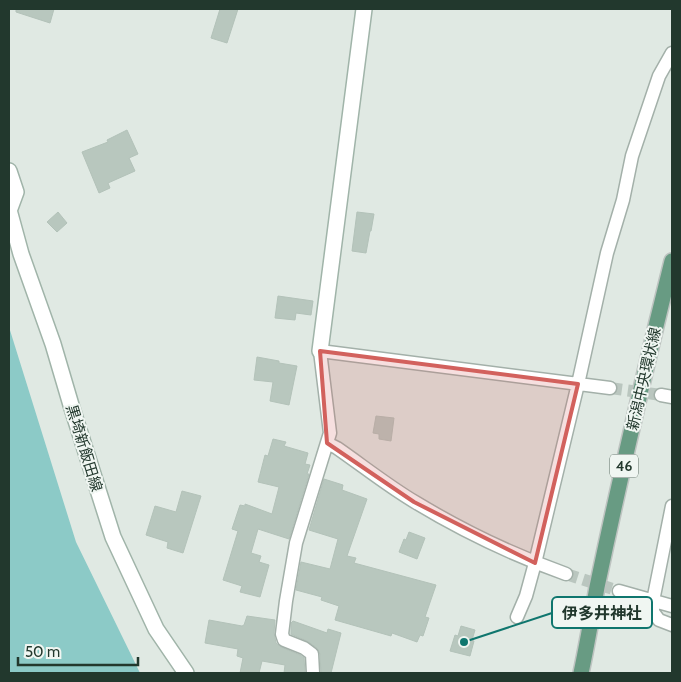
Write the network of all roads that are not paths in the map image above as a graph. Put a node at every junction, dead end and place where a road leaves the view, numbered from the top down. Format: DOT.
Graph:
graph roads {
  1 [pos="364,9"];
  2 [pos="672,52"];
  3 [pos="9,171"];
  4 [pos="9,211"];
  5 [pos="672,261"];
  6 [pos="320,350"];
  7 [pos="578,384"];
  8 [pos="610,388"];
  9 [pos="327,443"];
  10 [pos="672,506"];
  11 [pos="535,563"];
  12 [pos="566,574"];
  13 [pos="619,591"];
  14 [pos="653,601"];
  15 [pos="672,606"];
  16 [pos="518,617"];
  17 [pos="672,625"];
  18 [pos="186,673"];
  19 [pos="313,673"];
  20 [pos="581,673"];
  1 -- 6 [label="main road"];
  2 -- 7 [label="street"];
  3 -- 4 [label="main road"];
  4 -- 18 [label="main road, 黒埼新飯田線"];
  5 -- 20 [label="main road, 新潟中央環状線 / 46"];
  6 -- 7 [label="street"];
  6 -- 9 [label="street"];
  7 -- 8 [label="street"];
  7 -- 11 [label="street"];
  9 -- 11 [label="street"];
  9 -- 19 [label="street"];
  10 -- 14 [label="street"];
  11 -- 12 [label="street"];
  11 -- 16 [label="street"];
  13 -- 14 [label="street"];
  14 -- 15 [label="street"];
  14 -- 17 [label="street"];
}
